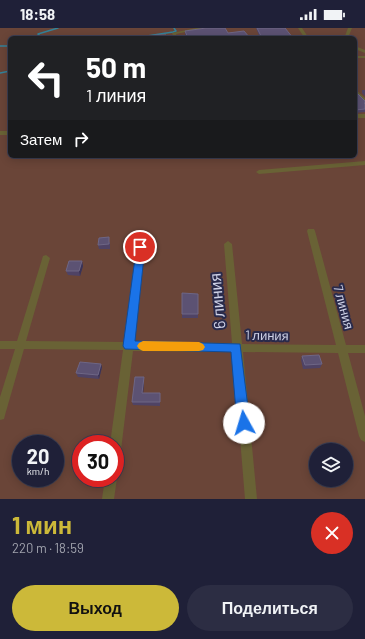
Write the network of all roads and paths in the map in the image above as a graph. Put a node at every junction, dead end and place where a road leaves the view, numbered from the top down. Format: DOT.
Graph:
graph roads {
  1 [pos="202,28"];
  2 [pos="175,36"];
  3 [pos="357,92"];
  4 [pos="365,101"];
  5 [pos="365,163"];
  6 [pos="259,172"];
  7 [pos="311,231"];
  8 [pos="228,244"];
  9 [pos="140,247"];
  10 [pos="46,258"];
  11 [pos="0,344"];
  12 [pos="21,345"];
  13 [pos="129,346"];
  14 [pos="236,347"];
  15 [pos="341,349"];
  16 [pos="365,349"];
  17 [pos="0,415"];
  18 [pos="117,435"];
  19 [pos="365,436"];
  20 [pos="110,487"];
  21 [pos="108,499"];
  22 [pos="251,499"];
  1 -- 2 [label="street"];
  3 -- 4 [label="street"];
  5 -- 6 [label="street"];
  7 -- 15 [label="street, 7 линия"];
  8 -- 14 [label="street, 6 линия"];
  9 -- 13 [label="street"];
  10 -- 12 [label="street"];
  11 -- 12 [label="street, 1 линия"];
  12 -- 13 [label="street, 1 линия"];
  12 -- 17 [label="street"];
  13 -- 14 [label="street, 1 линия"];
  13 -- 18 [label="street"];
  14 -- 15 [label="street, 1 линия"];
  14 -- 22 [label="street, 6 линия"];
  15 -- 16 [label="street, 1 линия"];
  15 -- 19 [label="street, 7 линия"];
  20 -- 21 [label="street"];
}
